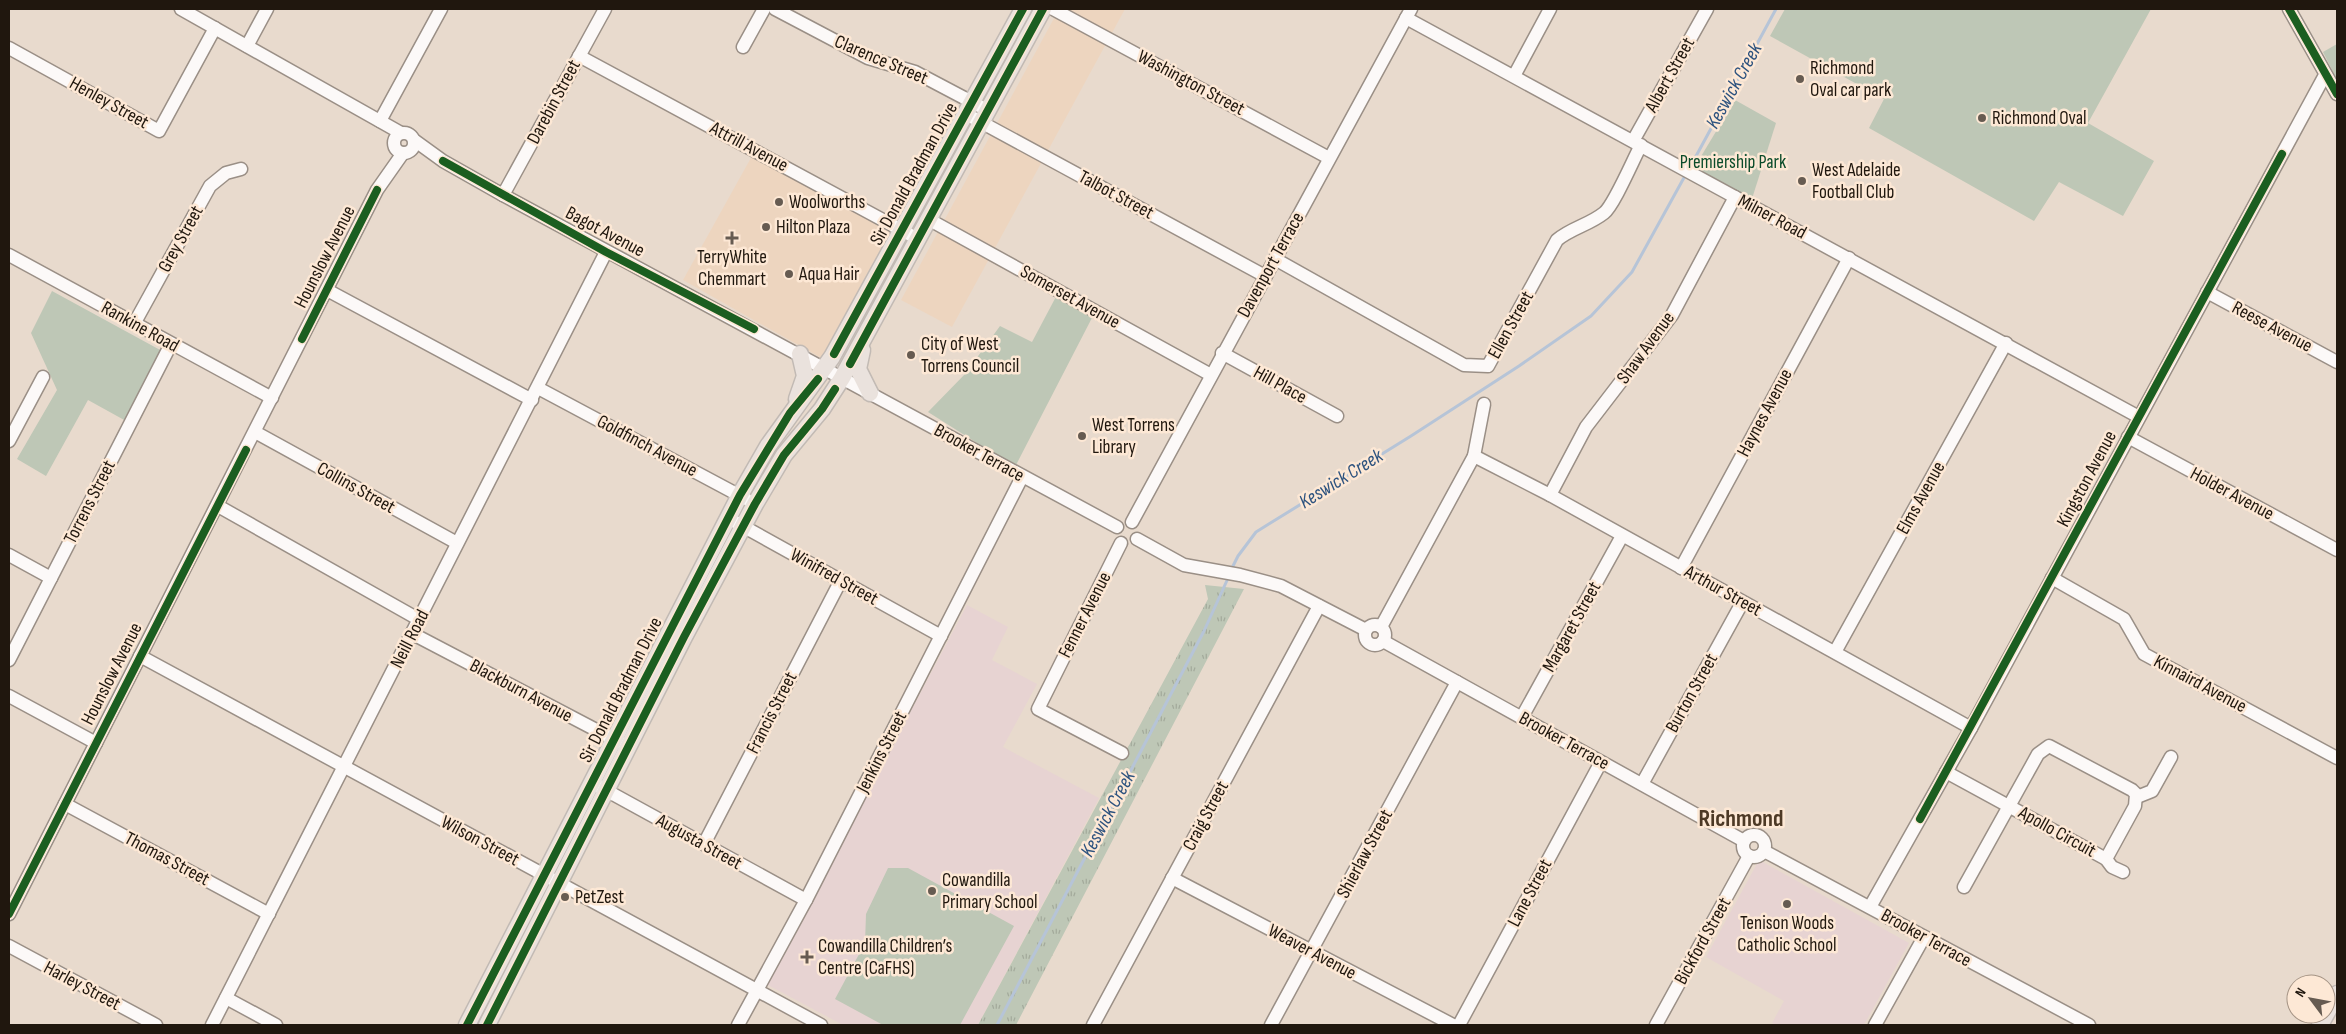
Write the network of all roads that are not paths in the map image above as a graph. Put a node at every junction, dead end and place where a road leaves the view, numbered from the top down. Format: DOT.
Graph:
graph roads {
  1 [pos="181,9"];
  2 [pos="267,9"];
  3 [pos="440,9"];
  4 [pos="605,9"];
  5 [pos="764,9"];
  6 [pos="775,9"];
  7 [pos="1022,9"];
  8 [pos="1043,9"];
  9 [pos="1053,9"];
  10 [pos="1550,9"];
  11 [pos="1707,9"];
  12 [pos="2289,9"];
  13 [pos="1408,13"];
  14 [pos="215,28"];
  15 [pos="247,46"];
  16 [pos="743,47"];
  17 [pos="9,48"];
  18 [pos="579,56"];
  19 [pos="2325,75"];
  20 [pos="1514,76"];
  21 [pos="2337,94"];
  22 [pos="977,112"];
  23 [pos="384,123"];
  24 [pos="403,143"];
  25 [pos="1637,143"];
  26 [pos="1330,158"];
  27 [pos="241,169"];
  28 [pos="503,195"];
  29 [pos="1735,197"];
  30 [pos="928,219"];
  31 [pos="902,229"];
  32 [pos="918,239"];
  33 [pos="606,252"];
  34 [pos="9,255"];
  35 [pos="1849,258"];
  36 [pos="1275,259"];
  37 [pos="1265,276"];
  38 [pos="327,290"];
  39 [pos="2207,292"];
  40 [pos="134,324"];
  41 [pos="867,330"];
  42 [pos="2006,343"];
  43 [pos="171,344"];
  44 [pos="1222,353"];
  45 [pos="800,354"];
  46 [pos="2337,362"];
  47 [pos="825,368"];
  48 [pos="1211,375"];
  49 [pos="42,377"];
  50 [pos="842,378"];
  51 [pos="538,388"];
  52 [pos="870,393"];
  53 [pos="272,398"];
  54 [pos="532,400"];
  55 [pos="1484,404"];
  56 [pos="790,413"];
  57 [pos="1337,416"];
  58 [pos="2139,416"];
  59 [pos="255,432"];
  60 [pos="2128,437"];
  61 [pos="9,441"];
  62 [pos="1474,456"];
  63 [pos="1022,477"];
  64 [pos="1550,495"];
  65 [pos="740,496"];
  66 [pos="755,504"];
  67 [pos="218,506"];
  68 [pos="728,518"];
  69 [pos="1132,522"];
  70 [pos="743,527"];
  71 [pos="1117,527"];
  72 [pos="1622,536"];
  73 [pos="1137,540"];
  74 [pos="457,543"];
  75 [pos="1121,543"];
  76 [pos="2337,550"];
  77 [pos="9,556"];
  78 [pos="1681,568"];
  79 [pos="51,578"];
  80 [pos="2052,578"];
  81 [pos="840,582"];
  82 [pos="1742,603"];
  83 [pos="1319,606"];
  84 [pos="420,620"];
  85 [pos="1381,627"];
  86 [pos="1366,630"];
  87 [pos="413,634"];
  88 [pos="942,636"];
  89 [pos="1383,641"];
  90 [pos="1835,652"];
  91 [pos="140,656"];
  92 [pos="9,660"];
  93 [pos="1457,682"];
  94 [pos="9,696"];
  95 [pos="1522,718"];
  96 [pos="1970,728"];
  97 [pos="96,743"];
  98 [pos="622,744"];
  99 [pos="1122,753"];
  100 [pos="2171,757"];
  101 [pos="2337,758"];
  102 [pos="1601,762"];
  103 [pos="345,768"];
  104 [pos="1946,772"];
  105 [pos="592,783"];
  106 [pos="1642,784"];
  107 [pos="607,791"];
  108 [pos="2137,797"];
  109 [pos="65,804"];
  110 [pos="2009,806"];
  111 [pos="1744,841"];
  112 [pos="704,844"];
  113 [pos="1764,851"];
  114 [pos="1749,856"];
  115 [pos="2106,859"];
  116 [pos="2122,872"];
  117 [pos="544,876"];
  118 [pos="1172,878"];
  119 [pos="559,884"];
  120 [pos="1964,886"];
  121 [pos="806,900"];
  122 [pos="1870,907"];
  123 [pos="9,914"];
  124 [pos="269,914"];
  125 [pos="1924,937"];
  126 [pos="9,946"];
  127 [pos="1312,952"];
  128 [pos="756,991"];
  129 [pos="2337,994"];
  130 [pos="226,998"];
  131 [pos="156,1025"];
  132 [pos="212,1025"];
  133 [pos="276,1025"];
  134 [pos="467,1025"];
  135 [pos="487,1025"];
  136 [pos="738,1025"];
  137 [pos="820,1025"];
  138 [pos="1093,1025"];
  139 [pos="1271,1025"];
  140 [pos="1452,1025"];
  141 [pos="1458,1025"];
  142 [pos="1656,1025"];
  143 [pos="1875,1025"];
  144 [pos="2088,1025"];
  145 [pos="2320,1025"];
  1 -- 14 [label="street, Bagot Avenue"];
  2 -- 15 [label="street"];
  3 -- 23 [label="street"];
  4 -- 18 [label="street, Darebin Street"];
  5 -- 16 [label="street"];
  6 -- 22 [label="street, Clarence Street"];
  7 -- 22 [label="main road, Sir Donald Bradman Drive"];
  8 -- 22 [label="main road, Sir Donald Bradman Drive"];
  9 -- 26 [label="street, Washington Street"];
  10 -- 20 [label="street"];
  11 -- 25 [label="street, Albert Street"];
  12 -- 19 [label="street"];
  13 -- 20 [label="street, Milner Road"];
  13 -- 26 [label="street, Davenport Terrace"];
  14 -- 15 [label="street, Bagot Avenue"];
  14 -- 17 [label="street, Henley Street"];
  15 -- 23 [label="street, Bagot Avenue"];
  18 -- 28 [label="street, Darebin Street"];
  18 -- 31 [label="street, Attrill Avenue"];
  19 -- 21 [label="street"];
  19 -- 39 [label="street, Kingston Avenue"];
  20 -- 25 [label="street, Milner Road"];
  22 -- 30 [label="main road, Sir Donald Bradman Drive"];
  22 -- 31 [label="main road, Sir Donald Bradman Drive"];
  22 -- 37 [label="street, Talbot Street"];
  23 -- 24 [label="street, Bagot Avenue"];
  24 -- 28 [label="street, Bagot Avenue"];
  24 -- 38 [label="street, Hounslow Avenue"];
  25 -- 29 [label="street, Milner Road"];
  25 -- 36 [label="street, Ellen Street"];
  26 -- 36 [label="street, Davenport Terrace"];
  27 -- 40 [label="street, Grey Street"];
  28 -- 33 [label="street, Bagot Avenue"];
  29 -- 35 [label="street, Milner Road"];
  29 -- 64 [label="street, Shaw Avenue"];
  30 -- 32 [label="main road, Sir Donald Bradman Drive"];
  30 -- 48 [label="street, Somerset Avenue"];
  31 -- 32 [label="street, Attrill Avenue"];
  31 -- 47 [label="main road, Sir Donald Bradman Drive"];
  32 -- 41 [label="main road, Sir Donald Bradman Drive"];
  33 -- 45 [label="street, Bagot Avenue"];
  33 -- 51 [label="street, Neill Road"];
  34 -- 40 [label="street, Rankine Road"];
  35 -- 42 [label="street, Milner Road"];
  35 -- 78 [label="street, Haynes Avenue"];
  36 -- 37 [label="street, Davenport Terrace"];
  37 -- 44 [label="street, Davenport Terrace"];
  38 -- 53 [label="street, Hounslow Avenue"];
  38 -- 54 [label="street"];
  39 -- 46 [label="street, Reese Avenue"];
  39 -- 58 [label="street, Kingston Avenue"];
  40 -- 43 [label="street, Rankine Road"];
  41 -- 50 [label="main road, Sir Donald Bradman Drive"];
  41 -- 52 [label="main road"];
  42 -- 58 [label="street, Milner Road"];
  42 -- 90 [label="street, Elms Avenue"];
  43 -- 53 [label="street, Rankine Road"];
  43 -- 79 [label="street, Torrens Street"];
  44 -- 48 [label="street, Davenport Terrace"];
  44 -- 57 [label="street, Hill Place"];
  45 -- 47 [label="street, Bagot Avenue"];
  45 -- 56 [label="main road"];
  47 -- 50 [label="street, Bagot Avenue"];
  47 -- 56 [label="main road, Sir Donald Bradman Drive"];
  48 -- 69 [label="street, Davenport Terrace"];
  49 -- 61 [label="street"];
  50 -- 52 [label="street, Brooker Terrace"];
  50 -- 66 [label="main road, Sir Donald Bradman Drive"];
  51 -- 54 [label="street, Neill Road"];
  51 -- 65 [label="street, Goldfinch Avenue"];
  52 -- 63 [label="street, Brooker Terrace"];
  53 -- 59 [label="street, Hounslow Avenue"];
  54 -- 74 [label="street, Neill Road"];
  55 -- 62 [label="street"];
  56 -- 65 [label="main road, Sir Donald Bradman Drive"];
  58 -- 60 [label="street, Kingston Avenue"];
  59 -- 67 [label="street, Hounslow Avenue"];
  59 -- 74 [label="street, Collins Street"];
  60 -- 76 [label="street, Holder Avenue"];
  60 -- 80 [label="street, Kingston Avenue"];
  62 -- 64 [label="street, Arthur Street"];
  62 -- 85 [label="street"];
  63 -- 71 [label="street, Brooker Terrace"];
  63 -- 88 [label="street, Jenkins Street"];
  64 -- 72 [label="street, Arthur Street"];
  65 -- 66 [label="street, Goldfinch Avenue"];
  65 -- 68 [label="main road, Sir Donald Bradman Drive"];
  66 -- 70 [label="main road, Sir Donald Bradman Drive"];
  67 -- 84 [label="street"];
  67 -- 91 [label="street, Hounslow Avenue"];
  68 -- 70 [label="street, Winifred Street"];
  68 -- 98 [label="main road, Sir Donald Bradman Drive"];
  69 -- 71 [label="street"];
  69 -- 73 [label="street"];
  70 -- 81 [label="street, Winifred Street"];
  70 -- 98 [label="main road, Sir Donald Bradman Drive"];
  71 -- 75 [label="street"];
  72 -- 78 [label="street, Arthur Street"];
  72 -- 95 [label="street, Margaret Street"];
  73 -- 75 [label="street"];
  73 -- 83 [label="street"];
  74 -- 84 [label="street, Neill Road"];
  75 -- 99 [label="street, Fenner Avenue"];
  77 -- 79 [label="street"];
  78 -- 82 [label="street, Arthur Street"];
  79 -- 92 [label="street, Torrens Street"];
  80 -- 96 [label="street, Kingston Avenue"];
  80 -- 101 [label="street, Kinnaird Avenue"];
  81 -- 88 [label="street, Winifred Street"];
  81 -- 112 [label="street, Francis Street"];
  82 -- 90 [label="street, Arthur Street"];
  82 -- 106 [label="street, Burton Street"];
  83 -- 86 [label="street"];
  83 -- 118 [label="street, Craig Street"];
  84 -- 87 [label="street, Neill Road"];
  85 -- 86 [label="street"];
  85 -- 89 [label="street"];
  86 -- 89 [label="street"];
  87 -- 98 [label="street, Blackburn Avenue"];
  87 -- 103 [label="street, Neill Road"];
  88 -- 121 [label="street, Jenkins Street"];
  89 -- 93 [label="street, Brooker Terrace"];
  90 -- 96 [label="street, Arthur Street"];
  91 -- 97 [label="street, Hounslow Avenue"];
  91 -- 103 [label="street, Wilson Street"];
  93 -- 95 [label="street, Brooker Terrace"];
  93 -- 127 [label="street, Shierlaw Street"];
  94 -- 97 [label="street"];
  95 -- 102 [label="street, Brooker Terrace"];
  96 -- 104 [label="street, Kingston Avenue"];
  97 -- 109 [label="street, Hounslow Avenue"];
  98 -- 105 [label="main road, Sir Donald Bradman Drive"];
  98 -- 107 [label="main road, Sir Donald Bradman Drive"];
  100 -- 108 [label="street"];
  102 -- 106 [label="street, Brooker Terrace"];
  102 -- 141 [label="street, Lane Street"];
  103 -- 117 [label="street, Wilson Street"];
  103 -- 124 [label="street, Neill Road"];
  104 -- 110 [label="street, Apollo Circuit"];
  104 -- 122 [label="street, Kingston Avenue"];
  105 -- 107 [label="street, Augusta Street"];
  105 -- 117 [label="main road, Sir Donald Bradman Drive"];
  106 -- 111 [label="street, Brooker Terrace"];
  107 -- 112 [label="street, Augusta Street"];
  107 -- 119 [label="main road, Sir Donald Bradman Drive"];
  108 -- 110 [label="street, Apollo Circuit"];
  108 -- 115 [label="street, Apollo Circuit"];
  109 -- 123 [label="street, Hounslow Avenue"];
  109 -- 124 [label="street, Thomas Street"];
  110 -- 115 [label="street, Apollo Circuit"];
  110 -- 120 [label="street"];
  111 -- 113 [label="street"];
  111 -- 114 [label="street"];
  112 -- 121 [label="street, Augusta Street"];
  113 -- 114 [label="street"];
  113 -- 122 [label="street, Brooker Terrace"];
  114 -- 142 [label="street, Bickford Street"];
  115 -- 116 [label="street, Apollo Circuit"];
  117 -- 119 [label="street, Wilson Street"];
  117 -- 134 [label="main road, Sir Donald Bradman Drive"];
  118 -- 127 [label="street, Weaver Avenue"];
  118 -- 138 [label="street, Craig Street"];
  119 -- 128 [label="street, Wilson Street"];
  119 -- 135 [label="main road, Sir Donald Bradman Drive"];
  121 -- 128 [label="street, Jenkins Street"];
  122 -- 125 [label="street, Brooker Terrace"];
  124 -- 130 [label="street, Neill Road"];
  125 -- 143 [label="street"];
  125 -- 144 [label="street, Brooker Terrace"];
  126 -- 131 [label="street, Harley Street"];
  127 -- 139 [label="street, Shierlaw Street"];
  127 -- 140 [label="street, Weaver Avenue"];
  128 -- 136 [label="street, Jenkins Street"];
  128 -- 137 [label="street, Wilson Street"];
  129 -- 145 [label="main road"];
  130 -- 132 [label="street, Neill Road"];
  130 -- 133 [label="street"];
}
